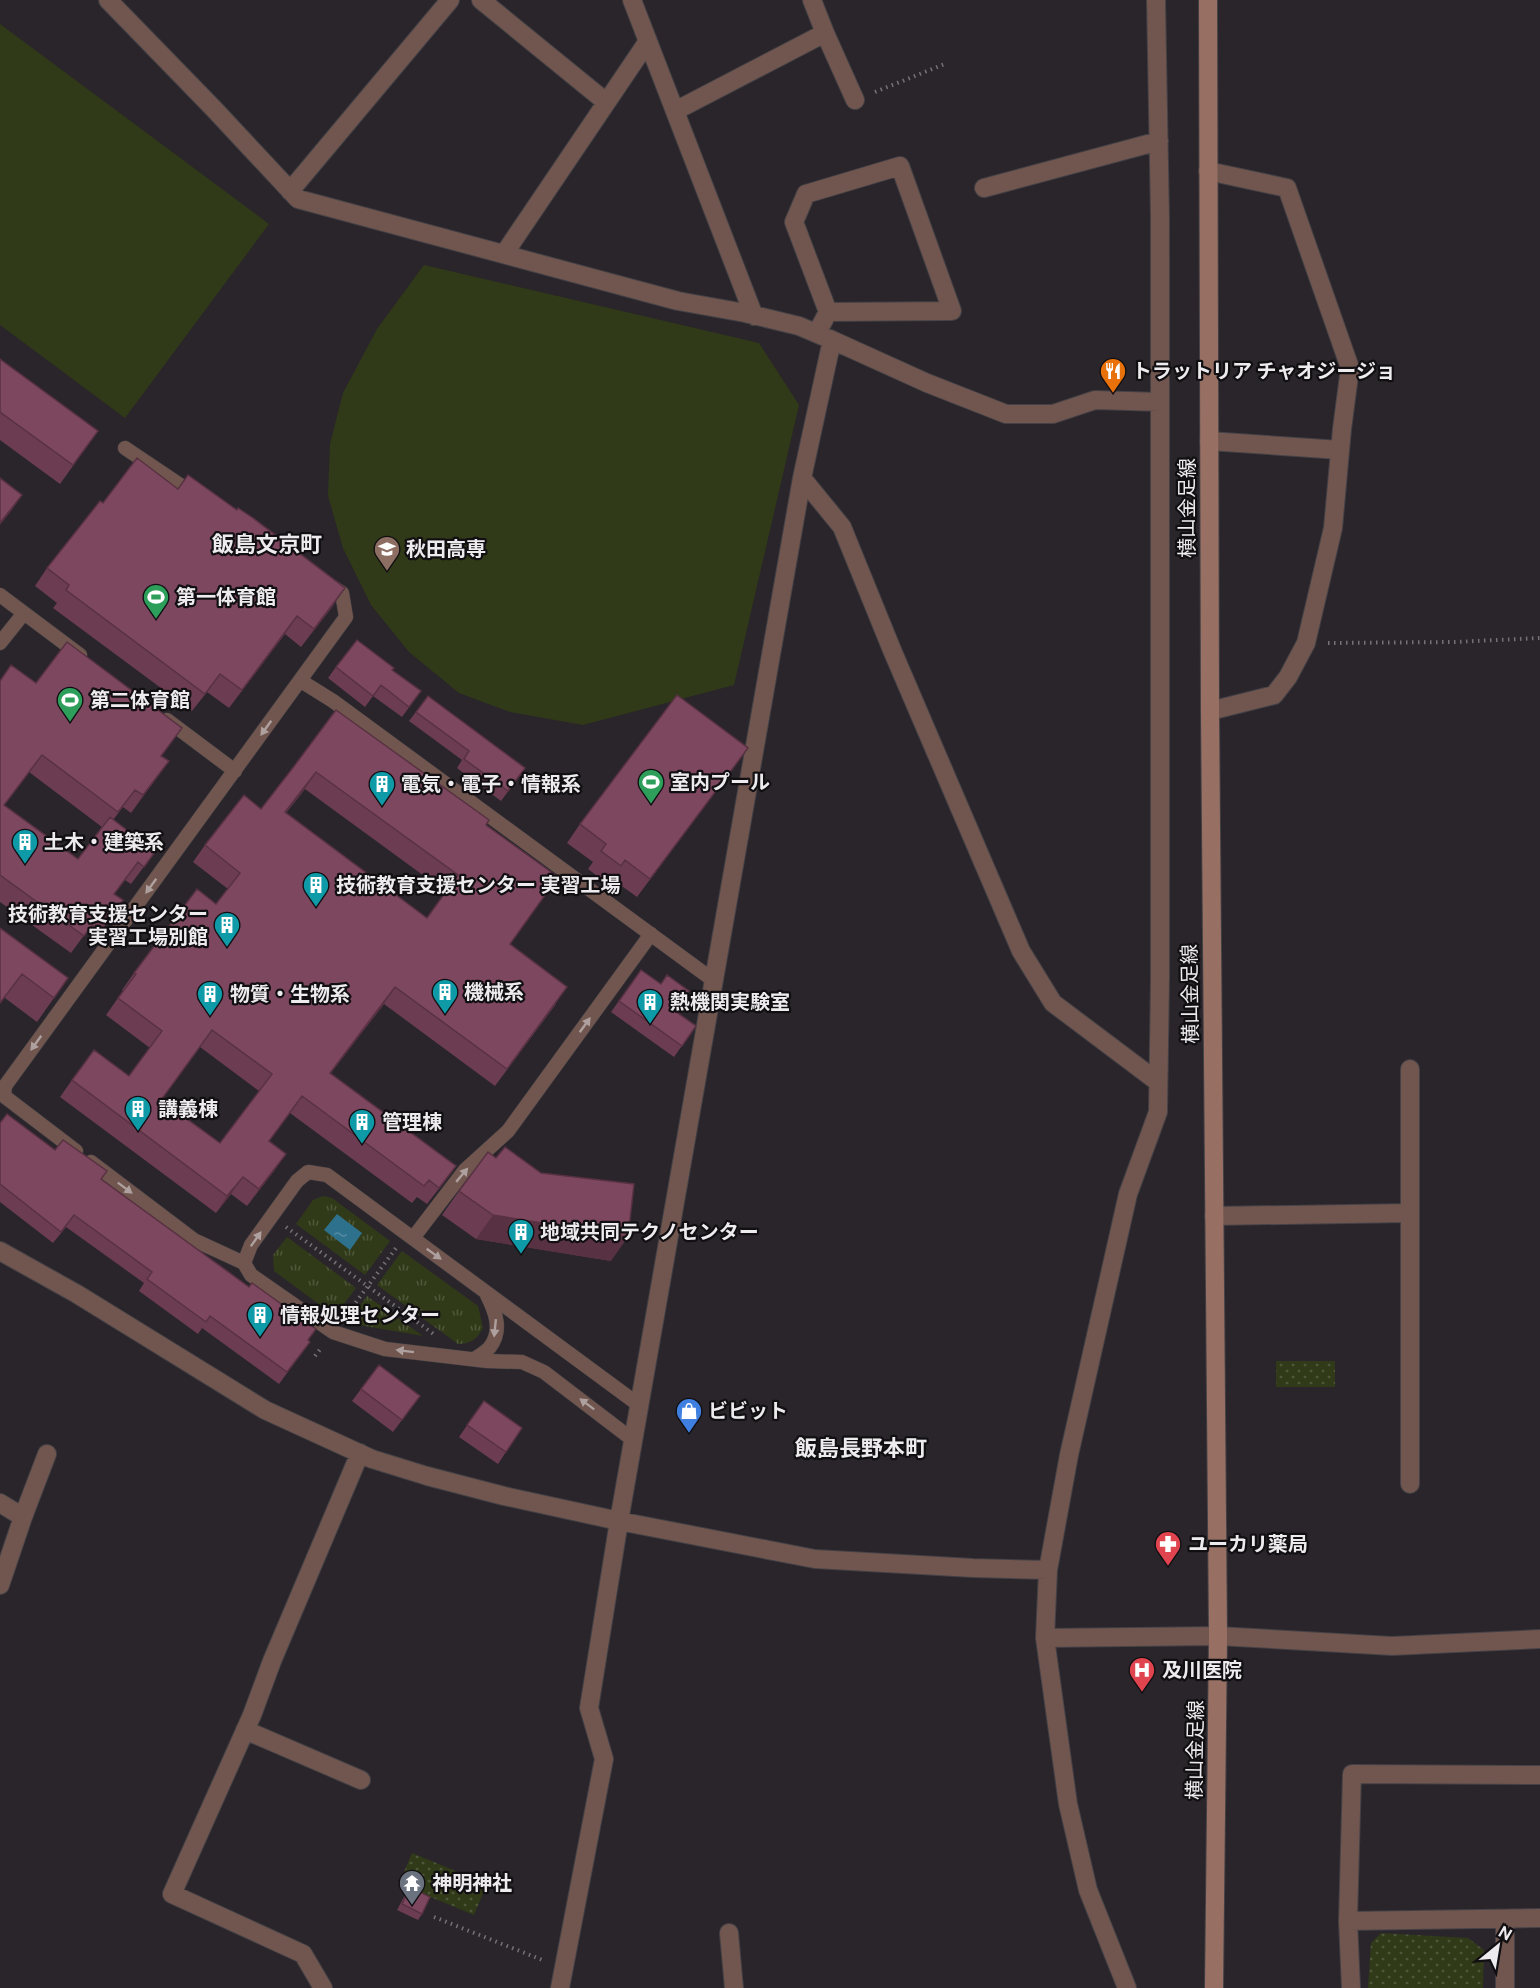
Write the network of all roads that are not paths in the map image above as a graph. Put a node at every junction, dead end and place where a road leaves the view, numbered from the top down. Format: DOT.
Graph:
graph roads {
  1 [pos="108,0"];
  2 [pos="450,0"];
  3 [pos="481,0"];
  4 [pos="812,0"];
  5 [pos="1156,0"];
  6 [pos="1208,0"];
  7 [pos="634,1"];
  8 [pos="825,33"];
  9 [pos="648,41"];
  10 [pos="855,100"];
  11 [pos="606,102"];
  12 [pos="675,111"];
  13 [pos="1159,141"];
  14 [pos="1208,171"];
  15 [pos="984,188"];
  16 [pos="290,191"];
  17 [pos="504,254"];
  18 [pos="828,312"];
  19 [pos="754,316"];
  20 [pos="824,336"];
  21 [pos="1160,402"];
  22 [pos="1209,441"];
  23 [pos="125,448"];
  24 [pos="1340,450"];
  25 [pos="802,478"];
  26 [pos="204,501"];
  27 [pos="312,573"];
  28 [pos="0,595"];
  29 [pos="24,613"];
  30 [pos="0,643"];
  31 [pos="92,663"];
  32 [pos="301,681"];
  33 [pos="1210,711"];
  34 [pos="159,714"];
  35 [pos="235,771"];
  36 [pos="651,934"];
  37 [pos="713,980"];
  38 [pos="1410,1069"];
  39 [pos="1158,1082"];
  40 [pos="2,1086"];
  41 [pos="1410,1213"];
  42 [pos="1214,1216"];
  43 [pos="410,1236"];
  44 [pos="0,1251"];
  45 [pos="244,1263"];
  46 [pos="484,1291"];
  47 [pos="471,1359"];
  48 [pos="639,1406"];
  49 [pos="633,1440"];
  50 [pos="360,1453"];
  51 [pos="47,1454"];
  52 [pos="1410,1484"];
  53 [pos="0,1503"];
  54 [pos="23,1516"];
  55 [pos="619,1521"];
  56 [pos="1047,1570"];
  57 [pos="0,1585"];
  58 [pos="1218,1636"];
  59 [pos="1045,1638"];
  60 [pos="1540,1639"];
  61 [pos="245,1730"];
  62 [pos="1540,1775"];
  63 [pos="361,1780"];
  64 [pos="1540,1918"];
  65 [pos="1505,1920"];
  66 [pos="1348,1921"];
  67 [pos="729,1933"];
  68 [pos="323,1988"];
  69 [pos="560,1988"];
  70 [pos="734,1988"];
  71 [pos="1127,1988"];
  72 [pos="1214,1988"];
  73 [pos="1351,1988"];
  74 [pos="1505,1988"];
  1 -- 16 [label="street"];
  2 -- 16 [label="street"];
  3 -- 11 [label="street"];
  4 -- 8 [label="street"];
  5 -- 13 [label="street"];
  6 -- 14 [label="street, 横山金足線"];
  7 -- 9 [label="street"];
  8 -- 10 [label="street"];
  8 -- 12 [label="street"];
  9 -- 11 [label="street"];
  9 -- 12 [label="street"];
  11 -- 17 [label="street"];
  12 -- 19 [label="street"];
  13 -- 15 [label="street"];
  13 -- 21 [label="street"];
  14 -- 22 [label="street, 横山金足線"];
  14 -- 24 [label="street"];
  16 -- 17 [label="street"];
  17 -- 19 [label="street"];
  18 -- 18 [label="street"];
  18 -- 20 [label="street"];
  19 -- 20 [label="street"];
  20 -- 21 [label="street"];
  20 -- 25 [label="street"];
  21 -- 39 [label="street"];
  22 -- 24 [label="street"];
  22 -- 33 [label="street, 横山金足線"];
  23 -- 26 [label="lane"];
  24 -- 33 [label="street"];
  25 -- 37 [label="street"];
  25 -- 39 [label="street"];
  27 -- 32 [label="lane"];
  28 -- 29 [label="lane"];
  29 -- 30 [label="lane"];
  29 -- 31 [label="lane"];
  32 -- 35 [label="lane, one-way"];
  32 -- 36 [label="lane"];
  33 -- 42 [label="street, 横山金足線"];
  34 -- 35 [label="lane"];
  35 -- 40 [label="lane, one-way"];
  36 -- 37 [label="lane"];
  43 -- 36 [label="lane, one-way"];
  37 -- 48 [label="street"];
  38 -- 41 [label="street"];
  39 -- 56 [label="street"];
  40 -- 45 [label="lane, one-way"];
  41 -- 42 [label="street"];
  41 -- 52 [label="street"];
  42 -- 58 [label="street, 横山金足線"];
  45 -- 43 [label="lane, one-way"];
  43 -- 46 [label="lane, one-way"];
  44 -- 50 [label="street"];
  47 -- 45 [label="lane, one-way"];
  46 -- 47 [label="lane, one-way"];
  46 -- 48 [label="lane"];
  49 -- 47 [label="lane, one-way"];
  48 -- 49 [label="street"];
  49 -- 55 [label="street"];
  50 -- 55 [label="street"];
  50 -- 61 [label="street"];
  51 -- 54 [label="street"];
  53 -- 54 [label="street"];
  54 -- 57 [label="street"];
  55 -- 56 [label="street"];
  55 -- 69 [label="street"];
  56 -- 59 [label="street"];
  58 -- 59 [label="street"];
  58 -- 60 [label="street"];
  58 -- 72 [label="street, 横山金足線"];
  59 -- 71 [label="street"];
  61 -- 63 [label="street"];
  61 -- 68 [label="street"];
  62 -- 66 [label="street"];
  64 -- 65 [label="street"];
  65 -- 66 [label="street"];
  65 -- 74 [label="street"];
  66 -- 73 [label="street"];
  67 -- 70 [label="street"];
}
